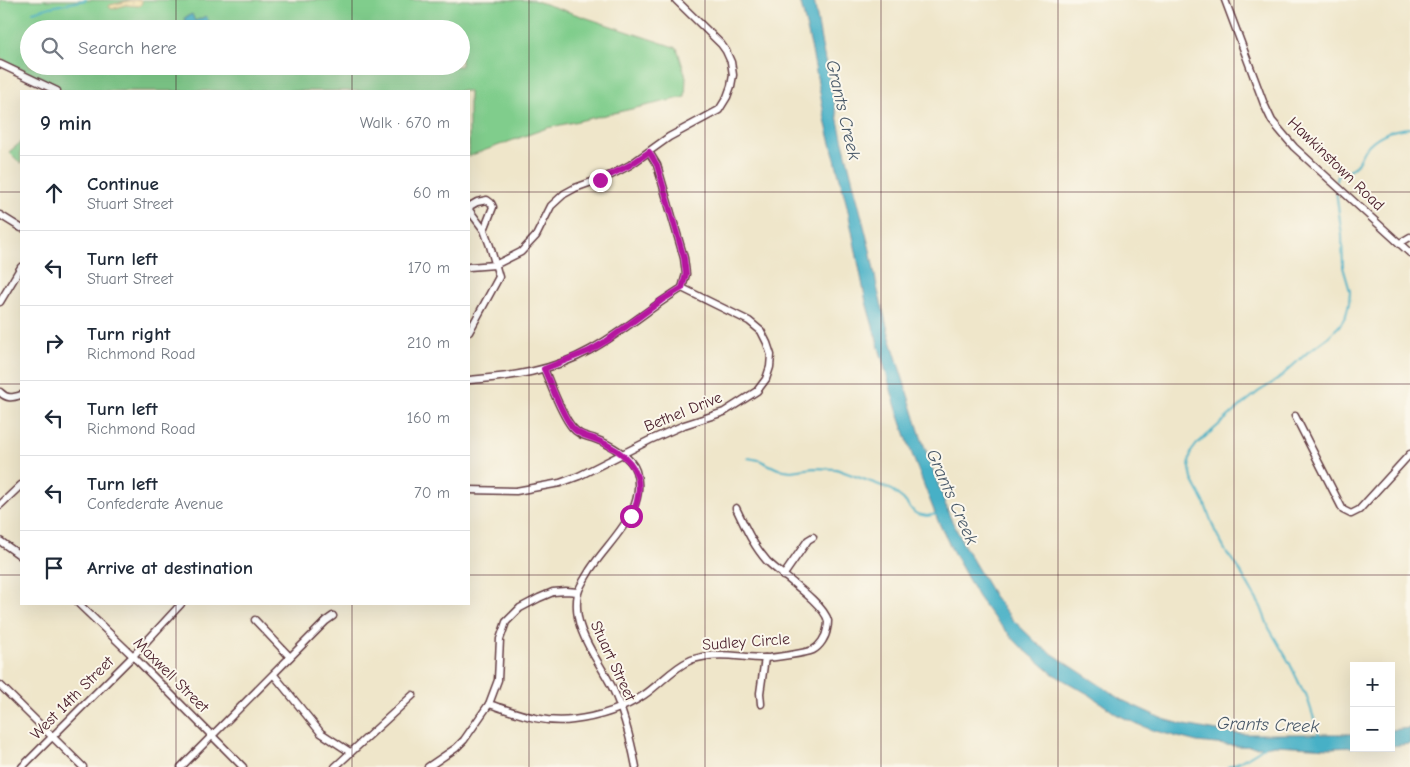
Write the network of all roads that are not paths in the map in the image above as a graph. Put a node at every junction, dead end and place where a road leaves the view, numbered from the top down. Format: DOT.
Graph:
graph roads {
  1 [pos="676,0"];
  2 [pos="1225,0"];
  3 [pos="0,64"];
  4 [pos="20,73"];
  5 [pos="23,75"];
  6 [pos="55,90"];
  7 [pos="649,152"];
  8 [pos="470,206"];
  9 [pos="470,211"];
  10 [pos="0,214"];
  11 [pos="20,227"];
  12 [pos="484,230"];
  13 [pos="1410,237"];
  14 [pos="1400,243"];
  15 [pos="1410,253"];
  16 [pos="495,265"];
  17 [pos="470,267"];
  18 [pos="20,269"];
  19 [pos="682,288"];
  20 [pos="0,302"];
  21 [pos="470,330"];
  22 [pos="544,369"];
  23 [pos="470,380"];
  24 [pos="0,392"];
  25 [pos="20,395"];
  26 [pos="1295,416"];
  27 [pos="621,454"];
  28 [pos="1410,454"];
  29 [pos="20,486"];
  30 [pos="470,490"];
  31 [pos="0,505"];
  32 [pos="736,508"];
  33 [pos="813,537"];
  34 [pos="0,541"];
  35 [pos="20,555"];
  36 [pos="783,576"];
  37 [pos="578,592"];
  38 [pos="80,605"];
  39 [pos="180,605"];
  40 [pos="333,616"];
  41 [pos="255,620"];
  42 [pos="133,656"];
  43 [pos="290,656"];
  44 [pos="765,658"];
  45 [pos="274,674"];
  46 [pos="0,685"];
  47 [pos="413,695"];
  48 [pos="489,704"];
  49 [pos="761,704"];
  50 [pos="620,708"];
  51 [pos="211,736"];
  52 [pos="52,737"];
  53 [pos="350,752"];
  54 [pos="22,767"];
  55 [pos="83,767"];
  56 [pos="181,767"];
  57 [pos="243,767"];
  58 [pos="335,767"];
  59 [pos="428,767"];
  60 [pos="636,767"];
  1 -- 7 [label="street"];
  2 -- 14 [label="street, Hawkinstown Road"];
  3 -- 4 [label="street"];
  5 -- 6 [label="street"];
  7 -- 16 [label="street"];
  7 -- 19 [label="street"];
  8 -- 12 [label="street"];
  9 -- 12 [label="street"];
  10 -- 11 [label="street"];
  12 -- 16 [label="street"];
  13 -- 14 [label="street"];
  14 -- 15 [label="street, Hawkinstown Road"];
  16 -- 17 [label="street"];
  16 -- 21 [label="street"];
  18 -- 20 [label="street"];
  19 -- 22 [label="street"];
  19 -- 27 [label="street, Bethel Drive"];
  22 -- 23 [label="street"];
  22 -- 27 [label="street"];
  24 -- 25 [label="street"];
  26 -- 28 [label="street"];
  27 -- 30 [label="street, Bethel Drive"];
  27 -- 37 [label="street"];
  29 -- 31 [label="street"];
  32 -- 36 [label="street, Sudley Circle"];
  33 -- 36 [label="street"];
  34 -- 35 [label="street"];
  36 -- 44 [label="street, Sudley Circle"];
  37 -- 48 [label="street"];
  37 -- 50 [label="street, Stuart Street"];
  38 -- 42 [label="street, Maxwell Street"];
  39 -- 42 [label="street, West 14th Street"];
  40 -- 43 [label="street"];
  41 -- 43 [label="street"];
  42 -- 51 [label="street, Maxwell Street"];
  42 -- 52 [label="street, West 14th Street"];
  43 -- 45 [label="street"];
  44 -- 49 [label="street"];
  44 -- 50 [label="street, Sudley Circle"];
  45 -- 51 [label="street"];
  45 -- 53 [label="street"];
  46 -- 52 [label="street"];
  47 -- 53 [label="street"];
  48 -- 50 [label="street, Sudley Circle"];
  48 -- 59 [label="street"];
  50 -- 60 [label="street, Stuart Street"];
  51 -- 56 [label="street"];
  51 -- 57 [label="street, Maxwell Street"];
  52 -- 54 [label="street, West 14th Street"];
  52 -- 55 [label="street"];
  53 -- 58 [label="street"];
}
